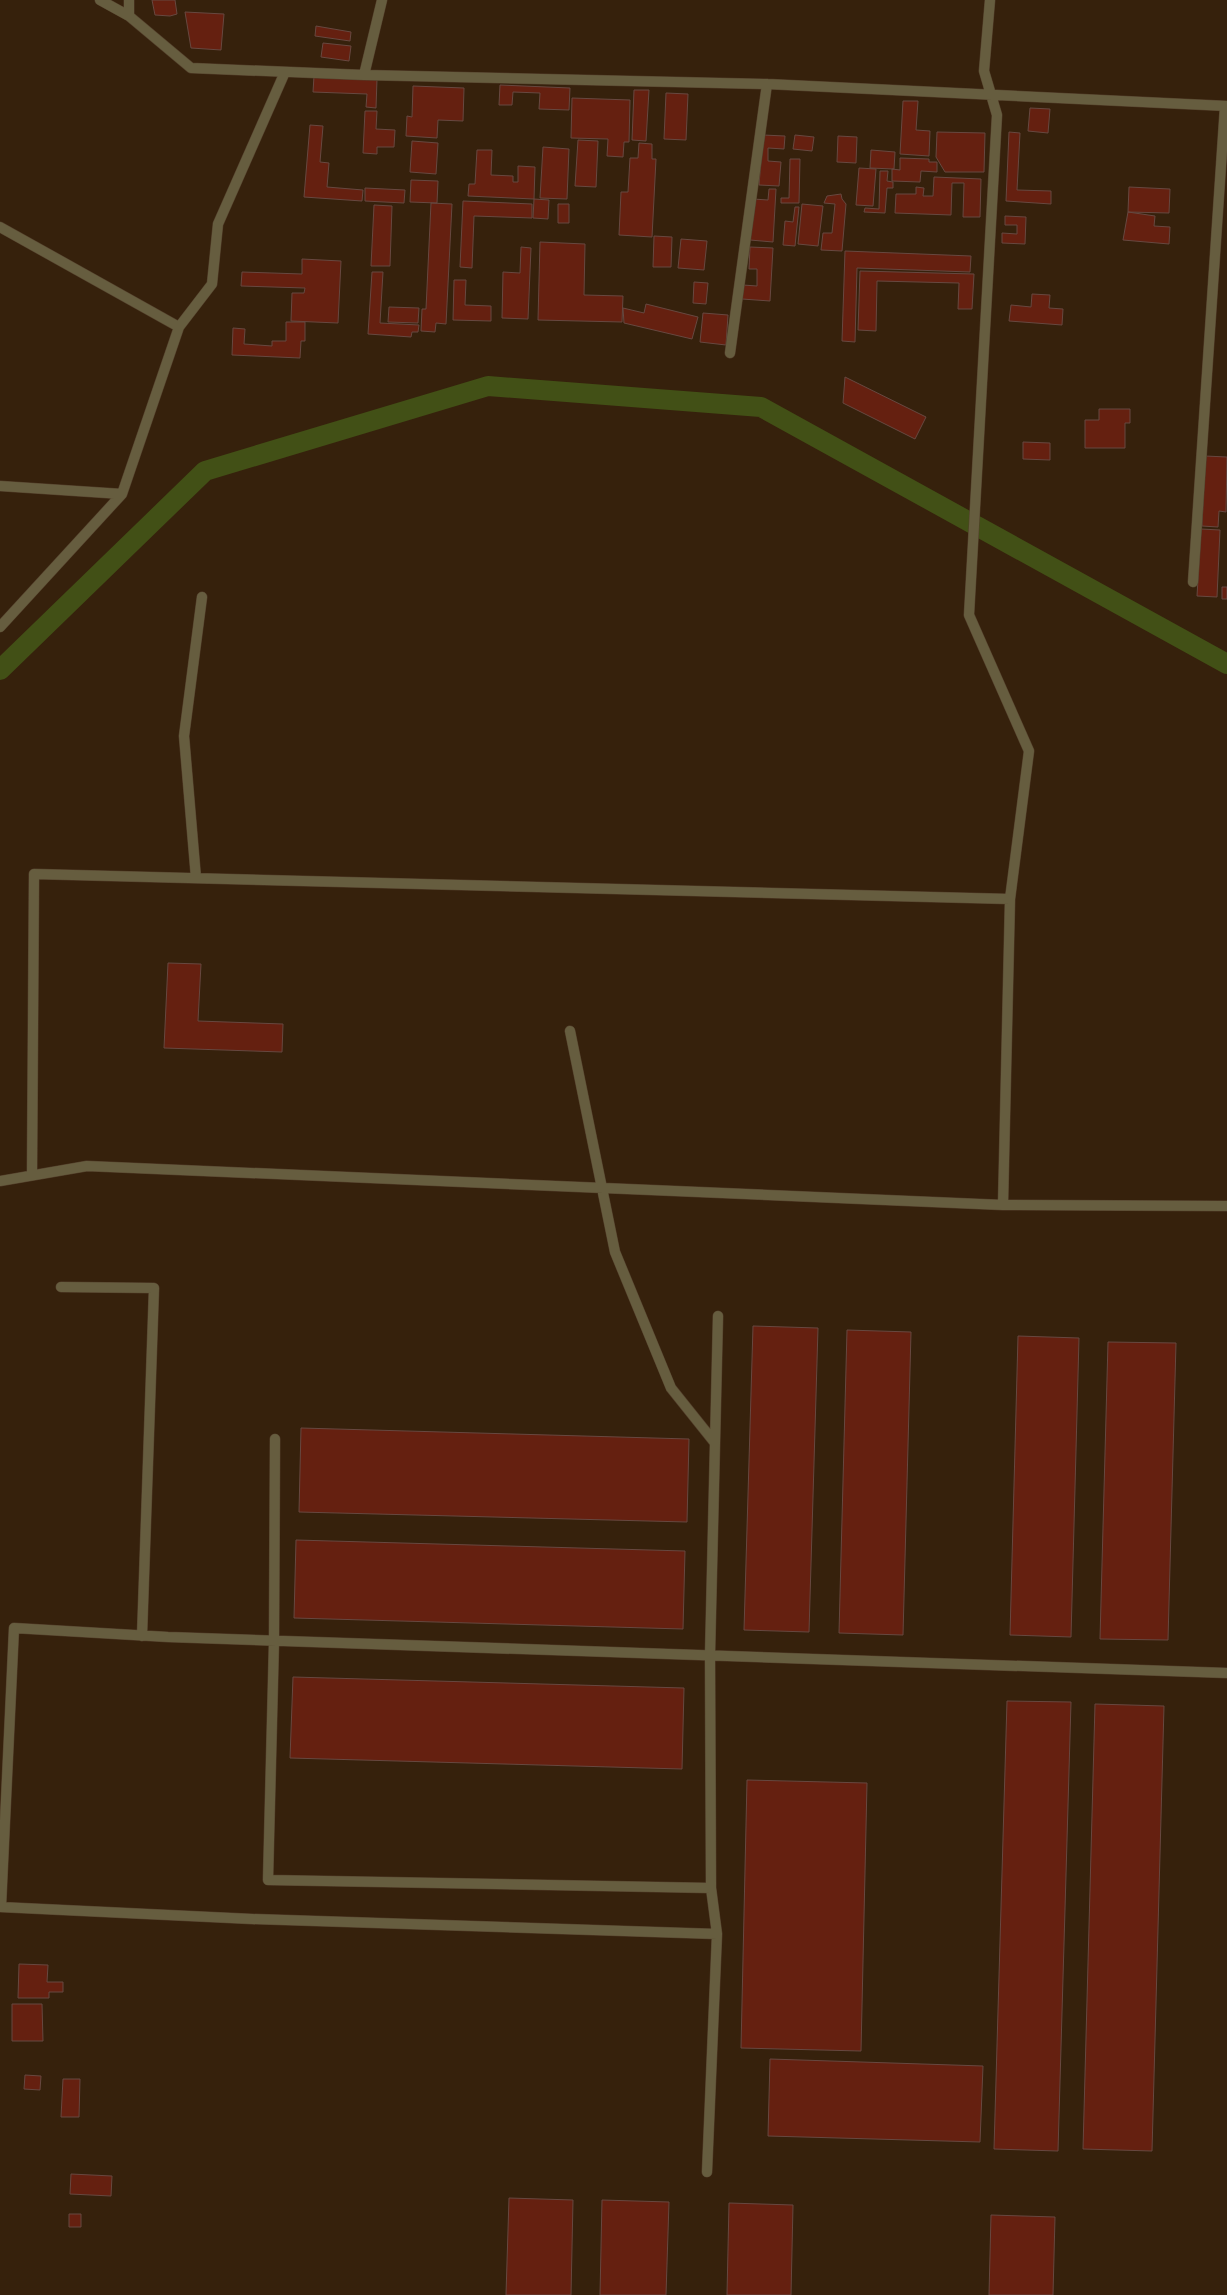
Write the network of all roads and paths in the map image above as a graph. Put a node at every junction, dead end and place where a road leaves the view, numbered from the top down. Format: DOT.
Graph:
graph roads {
  1 [pos="100,0"];
  2 [pos="129,0"];
  3 [pos="382,0"];
  4 [pos="990,0"];
  5 [pos="129,16"];
  6 [pos="285,72"];
  7 [pos="364,75"];
  8 [pos="767,84"];
  9 [pos="991,93"];
  10 [pos="1226,106"];
  11 [pos="0,227"];
  12 [pos="179,327"];
  13 [pos="730,353"];
  14 [pos="0,486"];
  15 [pos="122,494"];
  16 [pos="1193,582"];
  17 [pos="202,597"];
  18 [pos="0,627"];
  19 [pos="196,878"];
  20 [pos="1010,899"];
  21 [pos="570,1031"];
  22 [pos="32,1175"];
  23 [pos="0,1181"];
  24 [pos="602,1188"];
  25 [pos="1003,1206"];
  26 [pos="1227,1206"];
  27 [pos="61,1287"];
  28 [pos="718,1316"];
  29 [pos="275,1439"];
  30 [pos="715,1443"];
  31 [pos="142,1636"];
  32 [pos="274,1641"];
  33 [pos="710,1655"];
  34 [pos="1227,1672"];
  35 [pos="1,1882"];
  36 [pos="712,1888"];
  37 [pos="0,1907"];
  38 [pos="717,1934"];
  39 [pos="707,2172"];
  1 -- 5 [label="street"];
  2 -- 5 [label="street"];
  3 -- 7 [label="street"];
  4 -- 9 [label="street"];
  5 -- 6 [label="street"];
  6 -- 7 [label="street"];
  6 -- 12 [label="street"];
  7 -- 8 [label="street"];
  8 -- 9 [label="street"];
  8 -- 13 [label="street"];
  9 -- 10 [label="street"];
  9 -- 20 [label="street"];
  10 -- 16 [label="street"];
  11 -- 12 [label="street"];
  12 -- 15 [label="street"];
  14 -- 15 [label="street"];
  15 -- 18 [label="street"];
  17 -- 19 [label="street"];
  19 -- 20 [label="street"];
  19 -- 22 [label="street"];
  20 -- 25 [label="street"];
  21 -- 24 [label="street"];
  22 -- 23 [label="street"];
  22 -- 24 [label="street"];
  24 -- 25 [label="street"];
  24 -- 30 [label="street"];
  25 -- 26 [label="street"];
  27 -- 31 [label="street"];
  28 -- 30 [label="street"];
  29 -- 32 [label="street"];
  30 -- 33 [label="street"];
  31 -- 32 [label="street"];
  31 -- 35 [label="street"];
  32 -- 33 [label="street"];
  32 -- 36 [label="street"];
  33 -- 34 [label="street"];
  33 -- 36 [label="street"];
  35 -- 37 [label="street"];
  36 -- 38 [label="street"];
  37 -- 38 [label="street"];
  38 -- 39 [label="street"];
}
